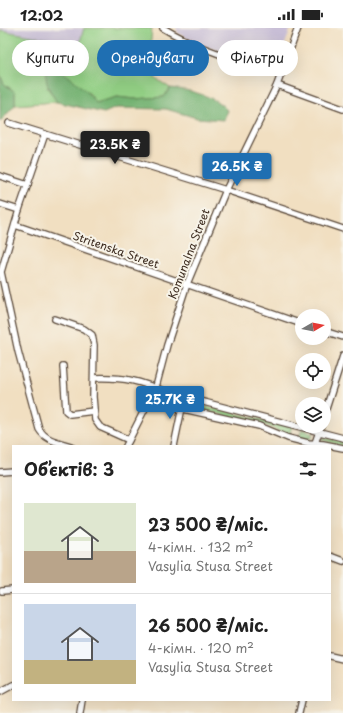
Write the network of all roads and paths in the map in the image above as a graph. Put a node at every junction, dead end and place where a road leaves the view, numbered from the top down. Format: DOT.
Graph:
graph roads {
  1 [pos="163,28"];
  2 [pos="298,28"];
  3 [pos="294,40"];
  4 [pos="217,52"];
  5 [pos="281,76"];
  6 [pos="277,85"];
  7 [pos="343,109"];
  8 [pos="9,123"];
  9 [pos="45,134"];
  10 [pos="0,176"];
  11 [pos="28,185"];
  12 [pos="226,190"];
  13 [pos="0,204"];
  14 [pos="19,210"];
  15 [pos="15,225"];
  16 [pos="343,229"];
  17 [pos="187,284"];
  18 [pos="55,319"];
  19 [pos="295,322"];
  20 [pos="331,333"];
  21 [pos="343,337"];
  22 [pos="343,356"];
  23 [pos="63,366"];
  24 [pos="94,378"];
  25 [pos="156,387"];
  26 [pos="330,397"];
  27 [pos="184,398"];
  28 [pos="148,401"];
  29 [pos="182,408"];
  30 [pos="94,411"];
  31 [pos="295,423"];
  32 [pos="318,433"];
  33 [pos="330,433"];
  34 [pos="343,438"];
  35 [pos="128,443"];
  36 [pos="68,445"];
  37 [pos="174,445"];
  38 [pos="314,445"];
  39 [pos="328,445"];
  40 [pos="331,446"];
  41 [pos="343,448"];
  42 [pos="12,471"];
  43 [pos="0,472"];
  44 [pos="331,556"];
  45 [pos="343,561"];
  46 [pos="12,590"];
  47 [pos="2,591"];
  48 [pos="331,656"];
  49 [pos="343,659"];
  50 [pos="12,686"];
  51 [pos="0,692"];
  52 [pos="82,701"];
  53 [pos="302,701"];
  54 [pos="80,713"];
  55 [pos="299,713"];
  1 -- 4 [label="street"];
  2 -- 3 [label="street, Komunalna Street"];
  5 -- 6 [label="street, Komunalna Street"];
  6 -- 7 [label="street"];
  6 -- 12 [label="street, Komunalna Street"];
  8 -- 9 [label="street"];
  9 -- 11 [label="street"];
  9 -- 12 [label="street"];
  10 -- 11 [label="street"];
  11 -- 14 [label="street"];
  12 -- 16 [label="street"];
  12 -- 17 [label="street, Komunalna Street"];
  13 -- 14 [label="street"];
  14 -- 15 [label="street"];
  15 -- 17 [label="street, Stritenska Street"];
  15 -- 36 [label="street"];
  17 -- 19 [label="street, Stritenska Street"];
  17 -- 25 [label="street, Komunalna Street"];
  18 -- 24 [label="street"];
  20 -- 21 [label="street"];
  22 -- 26 [label="street"];
  23 -- 30 [label="street"];
  24 -- 25 [label="street"];
  24 -- 30 [label="street"];
  25 -- 27 [label="street"];
  25 -- 28 [label="street, Komunalna Street"];
  27 -- 29 [label="street"];
  27 -- 31 [label="street"];
  28 -- 29 [label="street"];
  28 -- 35 [label="street, Komunalna Street"];
  29 -- 37 [label="street"];
  29 -- 38 [label="street"];
  30 -- 35 [label="street"];
  32 -- 38 [label="street"];
  33 -- 34 [label="street"];
  38 -- 39 [label="street"];
  40 -- 41 [label="street"];
  42 -- 43 [label="street"];
  44 -- 45 [label="street"];
  46 -- 47 [label="street"];
  48 -- 49 [label="street"];
  50 -- 51 [label="street"];
  52 -- 54 [label="street"];
  53 -- 55 [label="street"];
}
